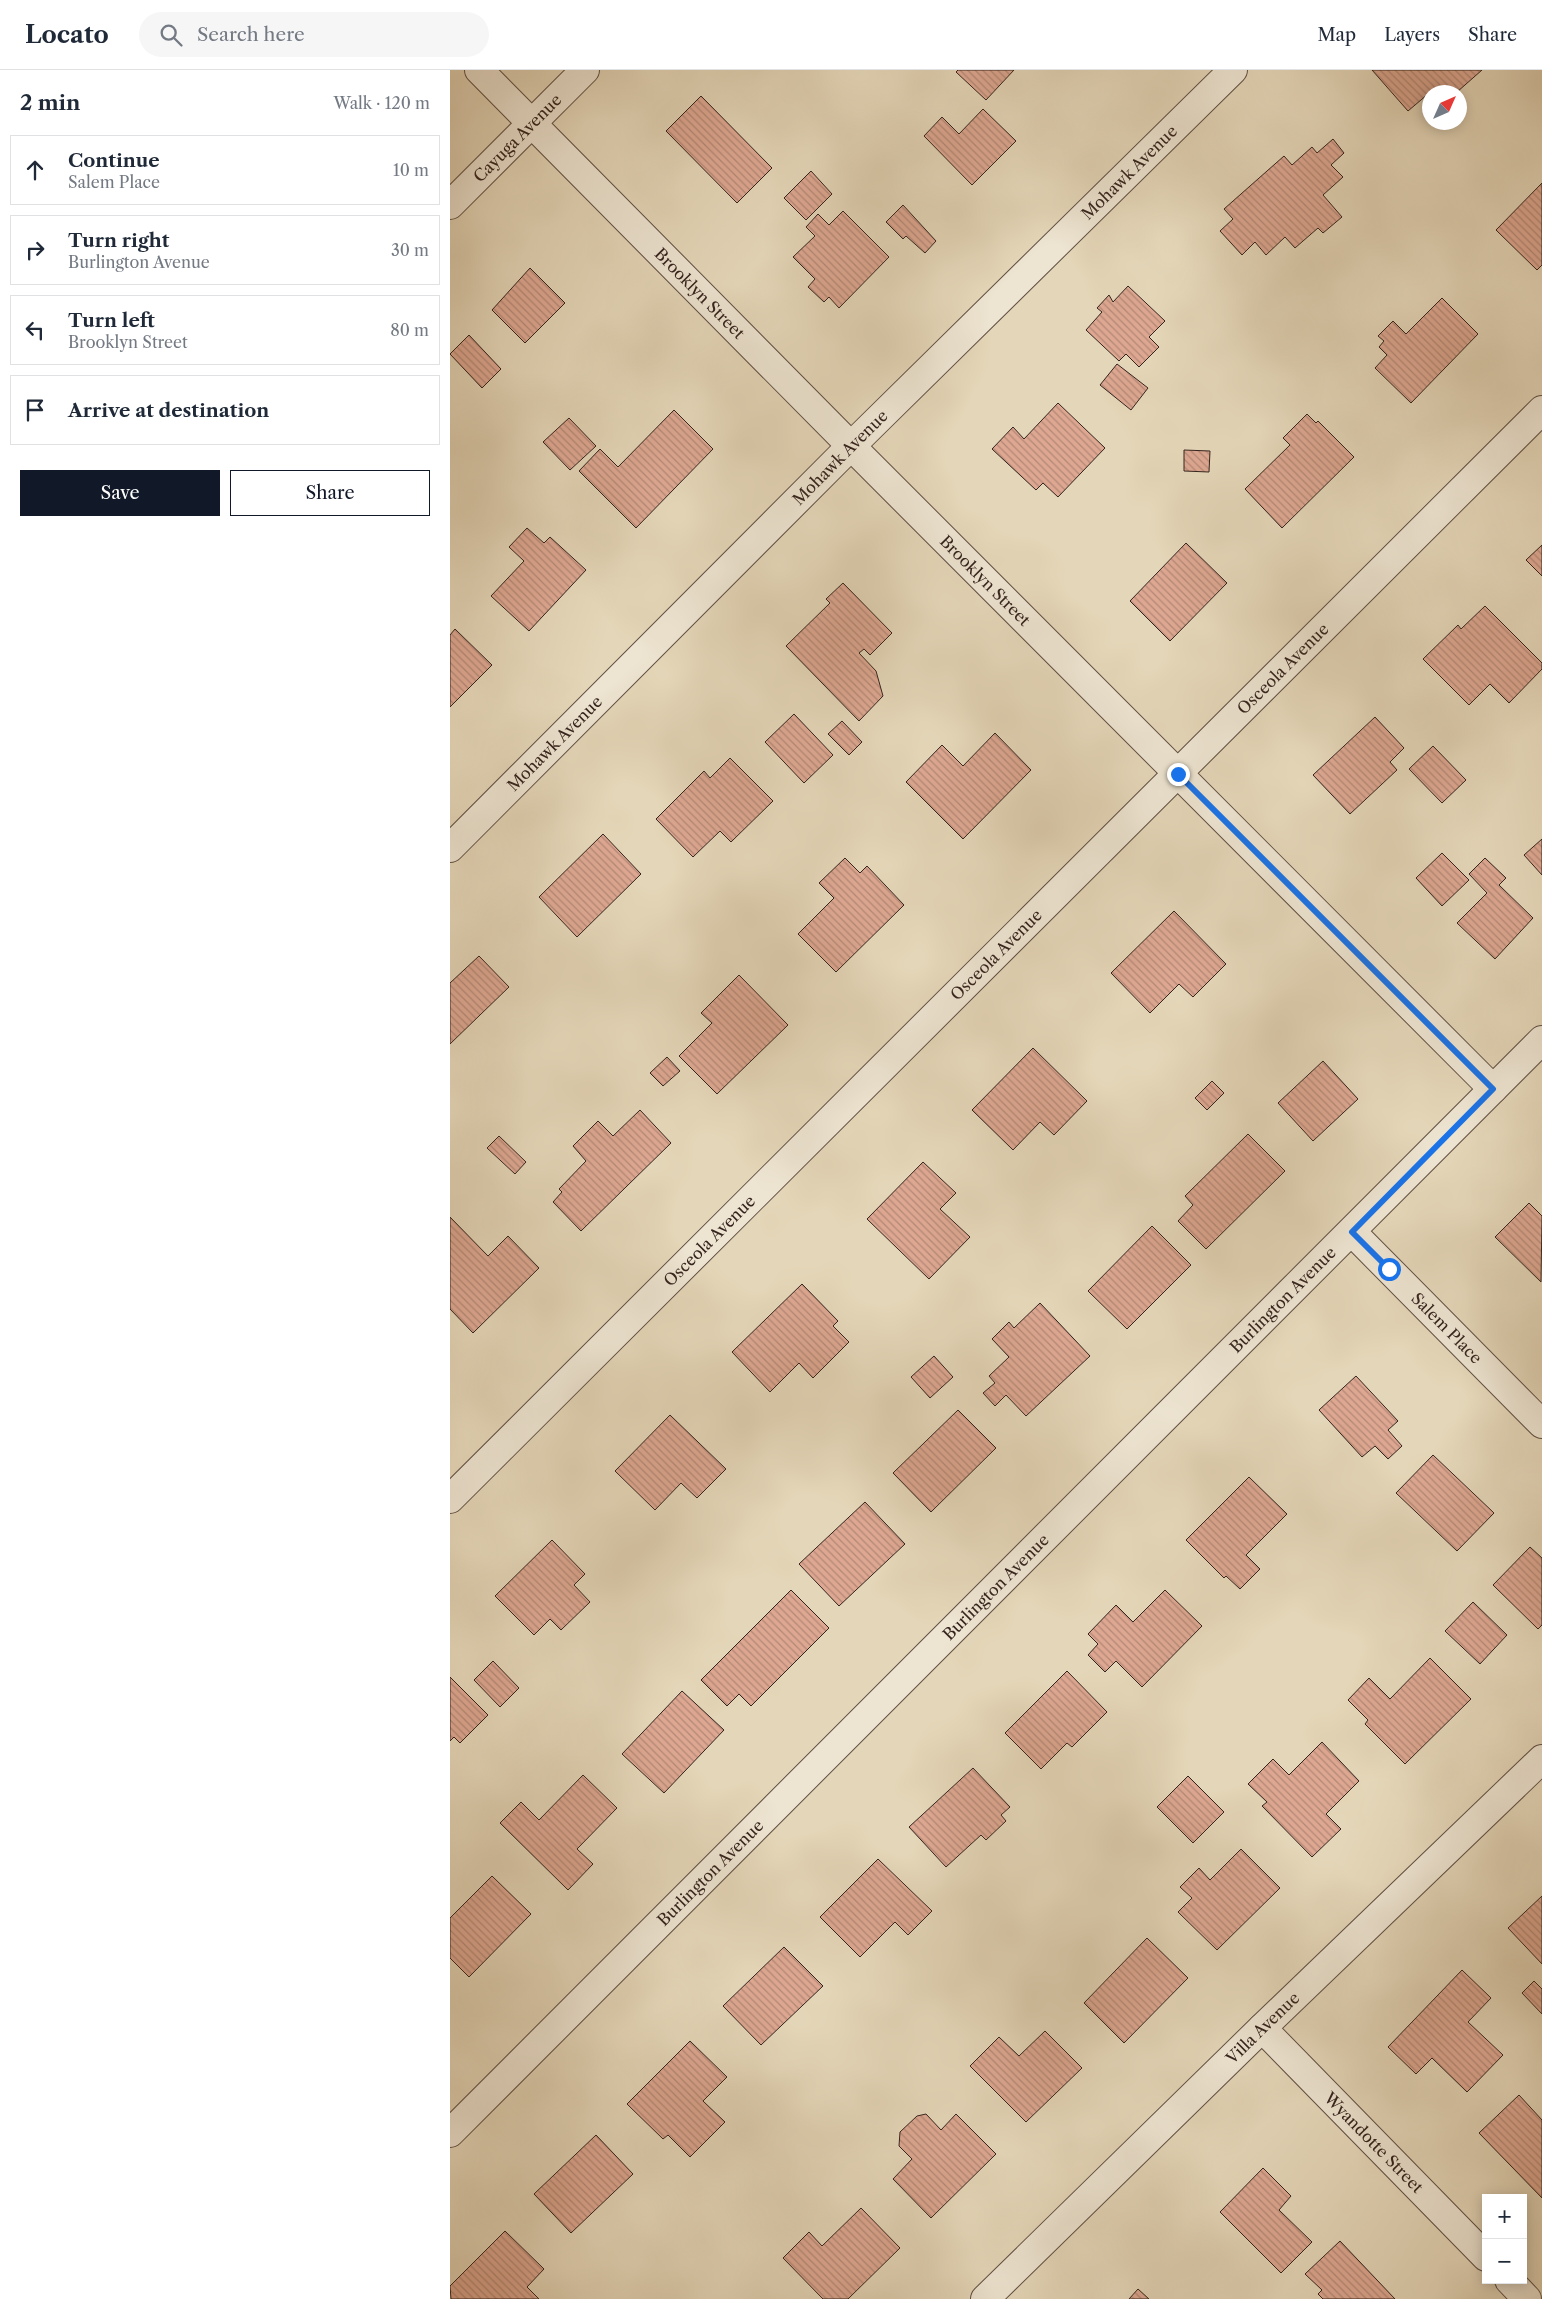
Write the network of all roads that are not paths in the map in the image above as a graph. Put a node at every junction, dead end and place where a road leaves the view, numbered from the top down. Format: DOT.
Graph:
graph roads {
  1 [pos="479,70"];
  2 [pos="585,70"];
  3 [pos="1233,70"];
  4 [pos="532,123"];
  5 [pos="450,205"];
  6 [pos="1542,410"];
  7 [pos="851,446"];
  8 [pos="1178,774"];
  9 [pos="450,848"];
  10 [pos="1542,1040"];
  11 [pos="1493,1089"];
  12 [pos="1352,1232"];
  13 [pos="1542,1424"];
  14 [pos="450,1499"];
  15 [pos="1542,1759"];
  16 [pos="1262,2028"];
  17 [pos="450,2133"];
  18 [pos="1482,2253"];
  19 [pos="1513,2284"];
  20 [pos="985,2299"];
  21 [pos="1527,2299"];
  1 -- 4 [label="street, Brooklyn Street"];
  2 -- 4 [label="street, Cayuga Avenue"];
  3 -- 7 [label="street, Mohawk Avenue"];
  4 -- 5 [label="street, Cayuga Avenue"];
  4 -- 7 [label="street, Brooklyn Street"];
  6 -- 8 [label="street, Osceola Avenue"];
  7 -- 8 [label="street, Brooklyn Street"];
  7 -- 9 [label="street, Mohawk Avenue"];
  8 -- 11 [label="street, Brooklyn Street"];
  8 -- 14 [label="street, Osceola Avenue"];
  10 -- 11 [label="street, Burlington Avenue"];
  11 -- 12 [label="street, Burlington Avenue"];
  12 -- 13 [label="street, Salem Place"];
  12 -- 17 [label="street, Burlington Avenue"];
  15 -- 16 [label="street, Villa Avenue"];
  16 -- 18 [label="street, Wyandotte Street"];
  16 -- 20 [label="street, Villa Avenue"];
  19 -- 21 [label="street"];
}
